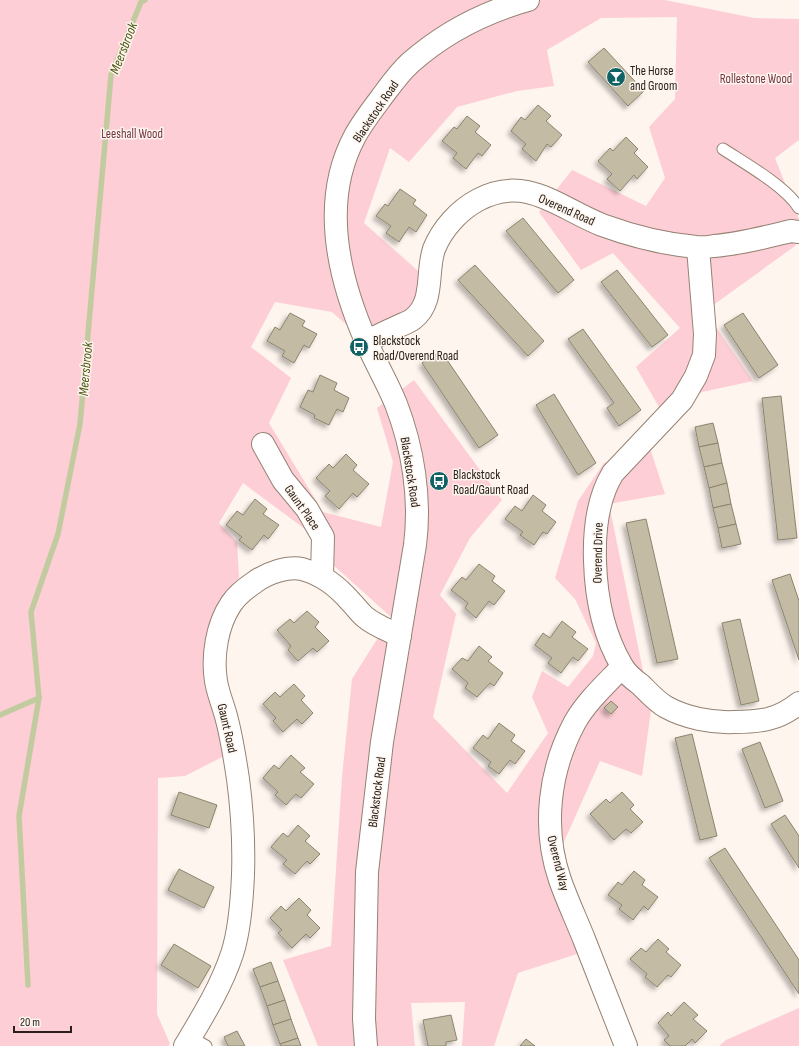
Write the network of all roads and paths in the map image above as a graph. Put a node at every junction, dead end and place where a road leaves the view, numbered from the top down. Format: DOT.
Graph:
graph roads {
  1 [pos="528,0"];
  2 [pos="723,149"];
  3 [pos="799,208"];
  4 [pos="799,232"];
  5 [pos="698,248"];
  6 [pos="366,342"];
  7 [pos="263,444"];
  8 [pos="322,576"];
  9 [pos="400,636"];
  10 [pos="622,667"];
  11 [pos="799,702"];
  12 [pos="194,1043"];
  13 [pos="366,1046"];
  14 [pos="626,1046"];
  1 -- 6 [label="street, Blackstock Road"];
  2 -- 3 [label="lane"];
  4 -- 5 [label="street, Overend Road"];
  5 -- 6 [label="street, Overend Road"];
  5 -- 10 [label="street, Overend Drive"];
  6 -- 9 [label="street, Blackstock Road"];
  7 -- 8 [label="street, Gaunt Place"];
  8 -- 9 [label="street, Gaunt Road"];
  8 -- 12 [label="street, Gaunt Road"];
  9 -- 13 [label="street, Blackstock Road"];
  10 -- 11 [label="street, Overend Drive"];
  10 -- 14 [label="street, Overend Way"];
}
